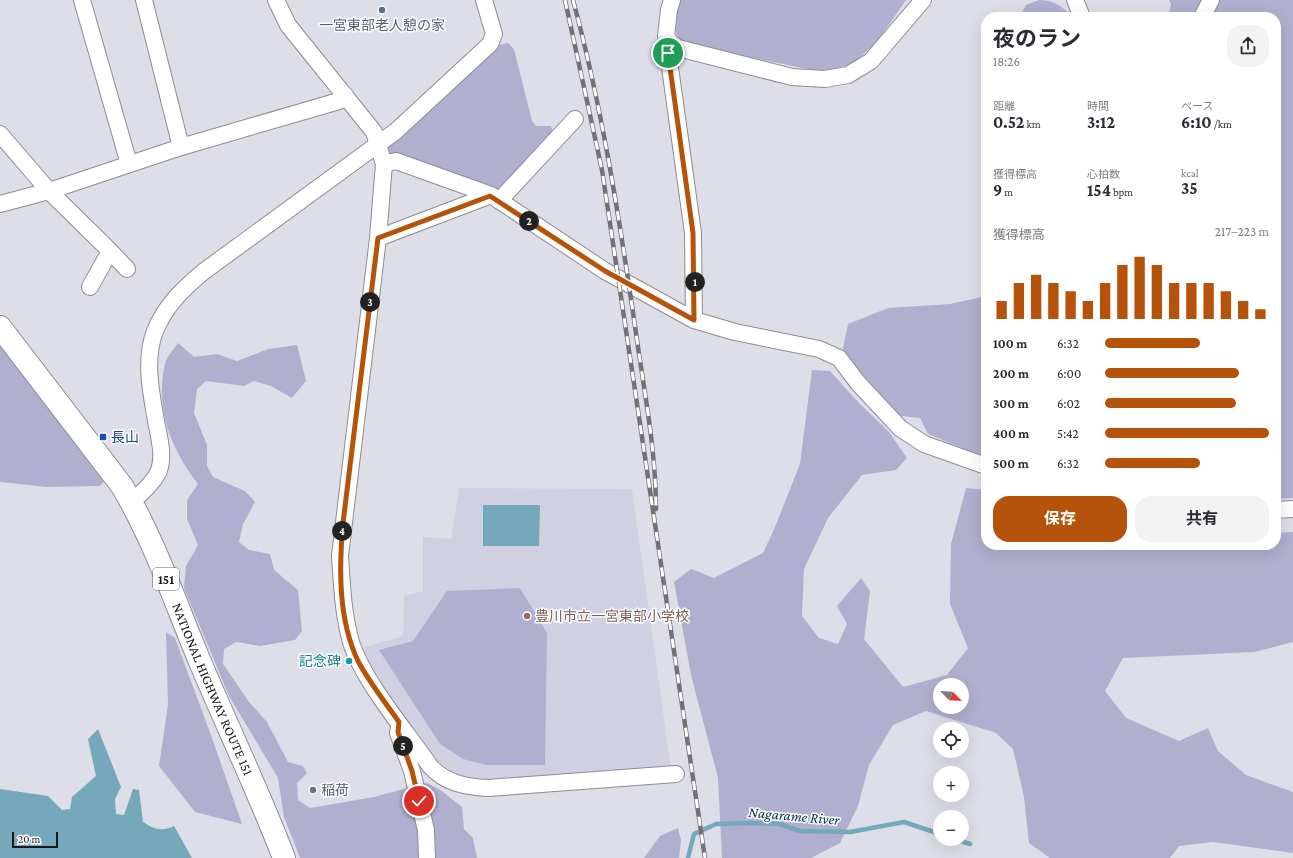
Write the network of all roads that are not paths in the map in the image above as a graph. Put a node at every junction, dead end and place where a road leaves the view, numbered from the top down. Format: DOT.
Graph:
graph roads {
  1 [pos="82,0"];
  2 [pos="144,0"];
  3 [pos="276,0"];
  4 [pos="484,0"];
  5 [pos="672,0"];
  6 [pos="923,0"];
  7 [pos="1075,0"];
  8 [pos="1211,0"];
  9 [pos="1080,12"];
  10 [pos="1205,12"];
  11 [pos="671,43"];
  12 [pos="345,95"];
  13 [pos="576,118"];
  14 [pos="0,134"];
  15 [pos="378,143"];
  16 [pos="181,147"];
  17 [pos="129,164"];
  18 [pos="384,164"];
  19 [pos="49,191"];
  20 [pos="495,198"];
  21 [pos="0,204"];
  22 [pos="378,238"];
  23 [pos="110,251"];
  24 [pos="127,269"];
  25 [pos="90,287"];
  26 [pos="694,320"];
  27 [pos="0,327"];
  28 [pos="981,464"];
  29 [pos="131,502"];
  30 [pos="1293,509"];
  31 [pos="1281,510"];
  32 [pos="399,722"];
  33 [pos="676,774"];
  34 [pos="284,858"];
  35 [pos="427,858"];
  1 -- 17 [label="street"];
  2 -- 16 [label="street"];
  3 -- 12 [label="street"];
  4 -- 15 [label="street"];
  5 -- 11 [label="street"];
  6 -- 11 [label="street"];
  7 -- 9 [label="street"];
  8 -- 10 [label="street"];
  11 -- 26 [label="street"];
  12 -- 15 [label="street"];
  12 -- 16 [label="street"];
  13 -- 20 [label="street"];
  14 -- 19 [label="street"];
  15 -- 18 [label="street"];
  15 -- 29 [label="street"];
  16 -- 17 [label="street"];
  17 -- 19 [label="street"];
  18 -- 20 [label="street"];
  18 -- 22 [label="street"];
  19 -- 21 [label="street"];
  19 -- 23 [label="street"];
  20 -- 22 [label="street"];
  20 -- 26 [label="street"];
  22 -- 32 [label="street"];
  23 -- 24 [label="street"];
  23 -- 25 [label="street"];
  26 -- 28 [label="street"];
  27 -- 29 [label="highway, NATIONAL HIGHWAY ROUTE 151 / 151"];
  29 -- 34 [label="highway, NATIONAL HIGHWAY ROUTE 151 / 151"];
  30 -- 31 [label="street"];
  32 -- 33 [label="street"];
  32 -- 35 [label="street"];
}
